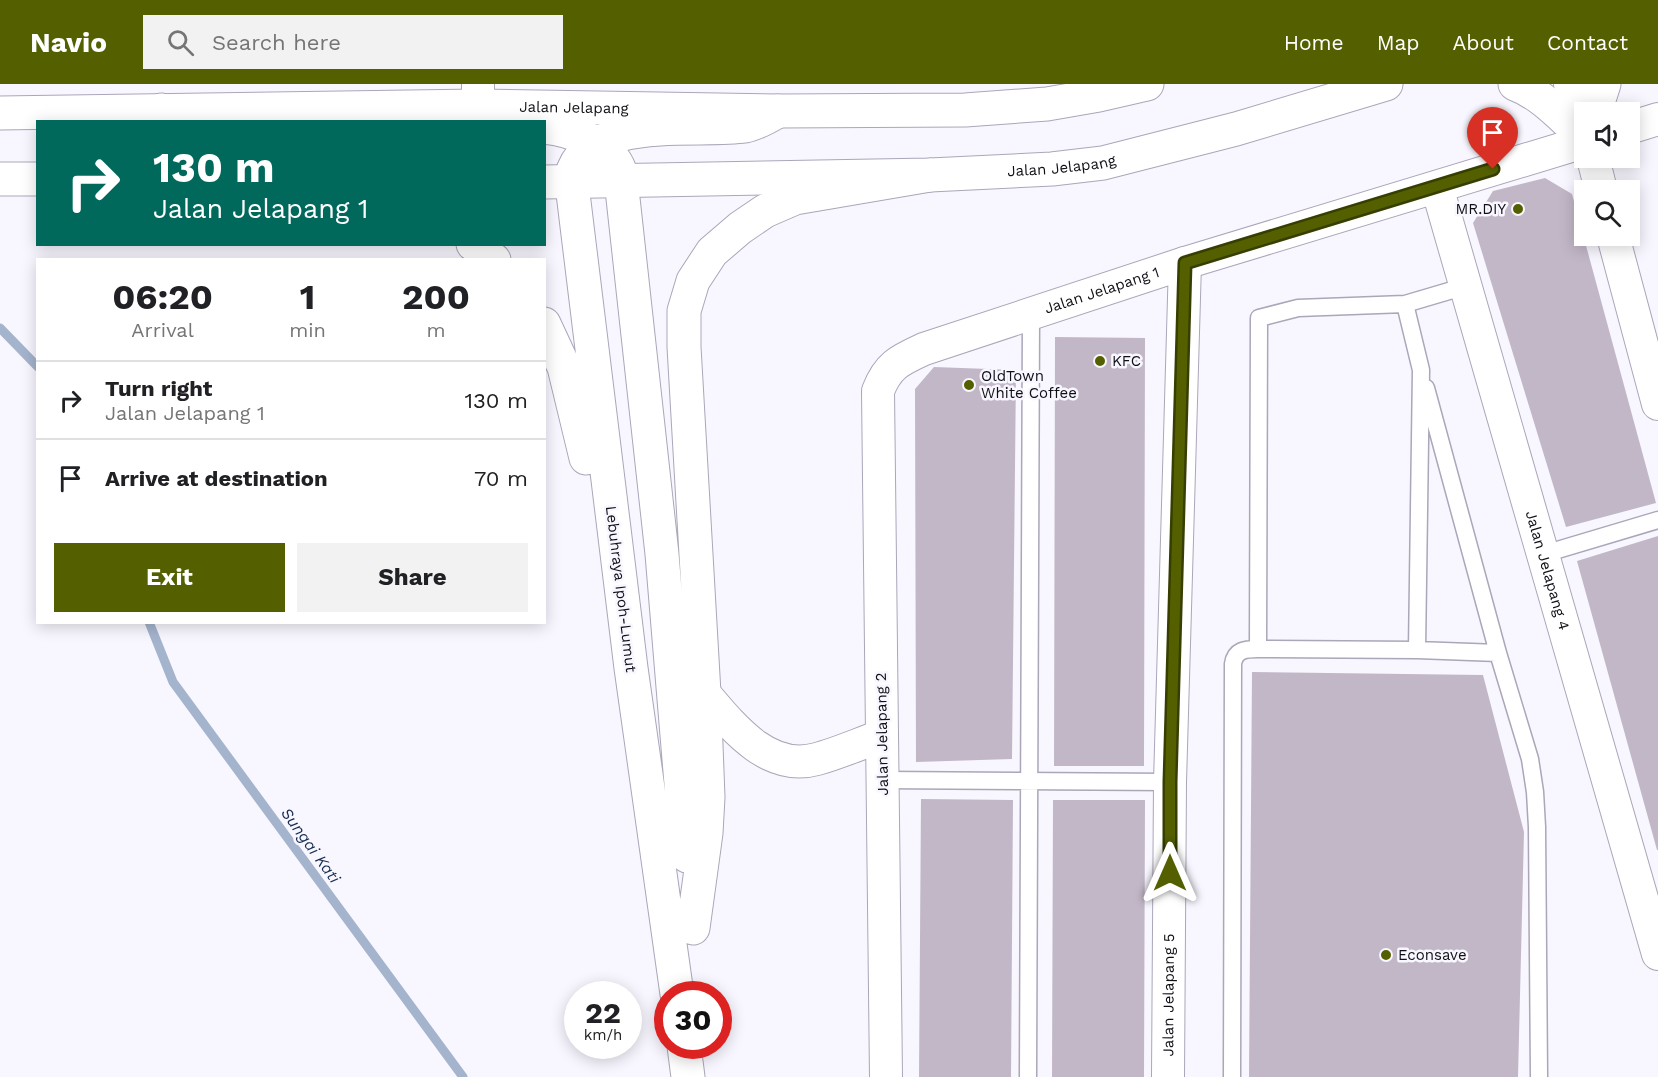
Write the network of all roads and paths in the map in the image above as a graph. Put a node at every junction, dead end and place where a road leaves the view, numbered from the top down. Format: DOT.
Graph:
graph roads {
  1 [pos="1147,84"];
  2 [pos="1386,84"];
  3 [pos="1515,84"];
  4 [pos="1570,84"];
  5 [pos="1604,84"];
  6 [pos="478,95"];
  7 [pos="1576,102"];
  8 [pos="1598,102"];
  9 [pos="778,111"];
  10 [pos="6,113"];
  11 [pos="172,116"];
  12 [pos="1658,119"];
  13 [pos="1640,125"];
  14 [pos="546,127"];
  15 [pos="1574,128"];
  16 [pos="595,145"];
  17 [pos="1574,145"];
  18 [pos="930,175"];
  19 [pos="0,179"];
  20 [pos="36,179"];
  21 [pos="558,182"];
  22 [pos="621,182"];
  23 [pos="1437,187"];
  24 [pos="476,246"];
  25 [pos="1616,246"];
  26 [pos="491,258"];
  27 [pos="1185,263"];
  28 [pos="1466,286"];
  29 [pos="1405,304"];
  30 [pos="1031,315"];
  31 [pos="546,328"];
  32 [pos="1421,370"];
  33 [pos="878,391"];
  34 [pos="1658,404"];
  35 [pos="1658,519"];
  36 [pos="1544,554"];
  37 [pos="1258,650"];
  38 [pos="1417,650"];
  39 [pos="1498,653"];
  40 [pos="631,668"];
  41 [pos="704,693"];
  42 [pos="882,736"];
  43 [pos="883,780"];
  44 [pos="1030,781"];
  45 [pos="1170,782"];
  46 [pos="693,928"];
  47 [pos="1658,952"];
  48 [pos="675,981"];
  49 [pos="694,981"];
  50 [pos="686,1059"];
  51 [pos="695,1059"];
  52 [pos="688,1077"];
  53 [pos="695,1077"];
  54 [pos="886,1077"];
  55 [pos="1028,1077"];
  56 [pos="1168,1077"];
  57 [pos="1232,1077"];
  58 [pos="1539,1077"];
  1 -- 9 [label="main road, Jalan Jelapang"];
  2 -- 18 [label="main road, Jalan Jelapang"];
  3 -- 15 [label="main road"];
  4 -- 7 [label="street"];
  5 -- 8 [label="main road"];
  6 -- 9 [label="main road, Jalan Jelapang"];
  6 -- 11 [label="main road, Jalan Jelapang"];
  9 -- 16 [label="main road"];
  10 -- 11 [label="main road, Jalan Jelapang"];
  12 -- 13 [label="street"];
  14 -- 16 [label="main road"];
  16 -- 21 [label="main road"];
  16 -- 22 [label="main road"];
  17 -- 23 [label="street, Jalan Jelapang 1"];
  18 -- 22 [label="main road, Jalan Jelapang"];
  18 -- 41 [label="main road"];
  19 -- 20 [label="main road"];
  21 -- 22 [label="main road, Jalan Jelapang"];
  21 -- 40 [label="main road, Lebuhraya Ipoh-Lumut"];
  22 -- 46 [label="main road"];
  23 -- 27 [label="street, Jalan Jelapang 1"];
  23 -- 28 [label="street, Jalan Jelapang 4"];
  24 -- 26 [label="main road"];
  25 -- 34 [label="street"];
  27 -- 30 [label="street, Jalan Jelapang 1"];
  27 -- 45 [label="street, Jalan Jelapang 5"];
  28 -- 29 [label="lane"];
  28 -- 36 [label="street, Jalan Jelapang 4"];
  29 -- 32 [label="lane"];
  29 -- 37 [label="lane"];
  30 -- 33 [label="street, Jalan Jelapang 1"];
  30 -- 44 [label="lane"];
  31 -- 40 [label="main road"];
  32 -- 38 [label="lane"];
  32 -- 39 [label="lane"];
  33 -- 42 [label="street, Jalan Jelapang 2"];
  35 -- 36 [label="lane"];
  36 -- 47 [label="street, Jalan Jelapang 4"];
  37 -- 38 [label="lane"];
  37 -- 57 [label="lane"];
  38 -- 39 [label="lane"];
  39 -- 58 [label="lane"];
  40 -- 48 [label="main road, Lebuhraya Ipoh-Lumut"];
  41 -- 42 [label="street"];
  41 -- 46 [label="main road"];
  42 -- 43 [label="street, Jalan Jelapang 2"];
  43 -- 44 [label="lane"];
  43 -- 54 [label="street, Jalan Jelapang 2"];
  44 -- 45 [label="lane"];
  44 -- 55 [label="lane"];
  45 -- 56 [label="street, Jalan Jelapang 5"];
  46 -- 49 [label="main road"];
  50 -- 52 [label="main road"];
  51 -- 53 [label="main road"];
}
